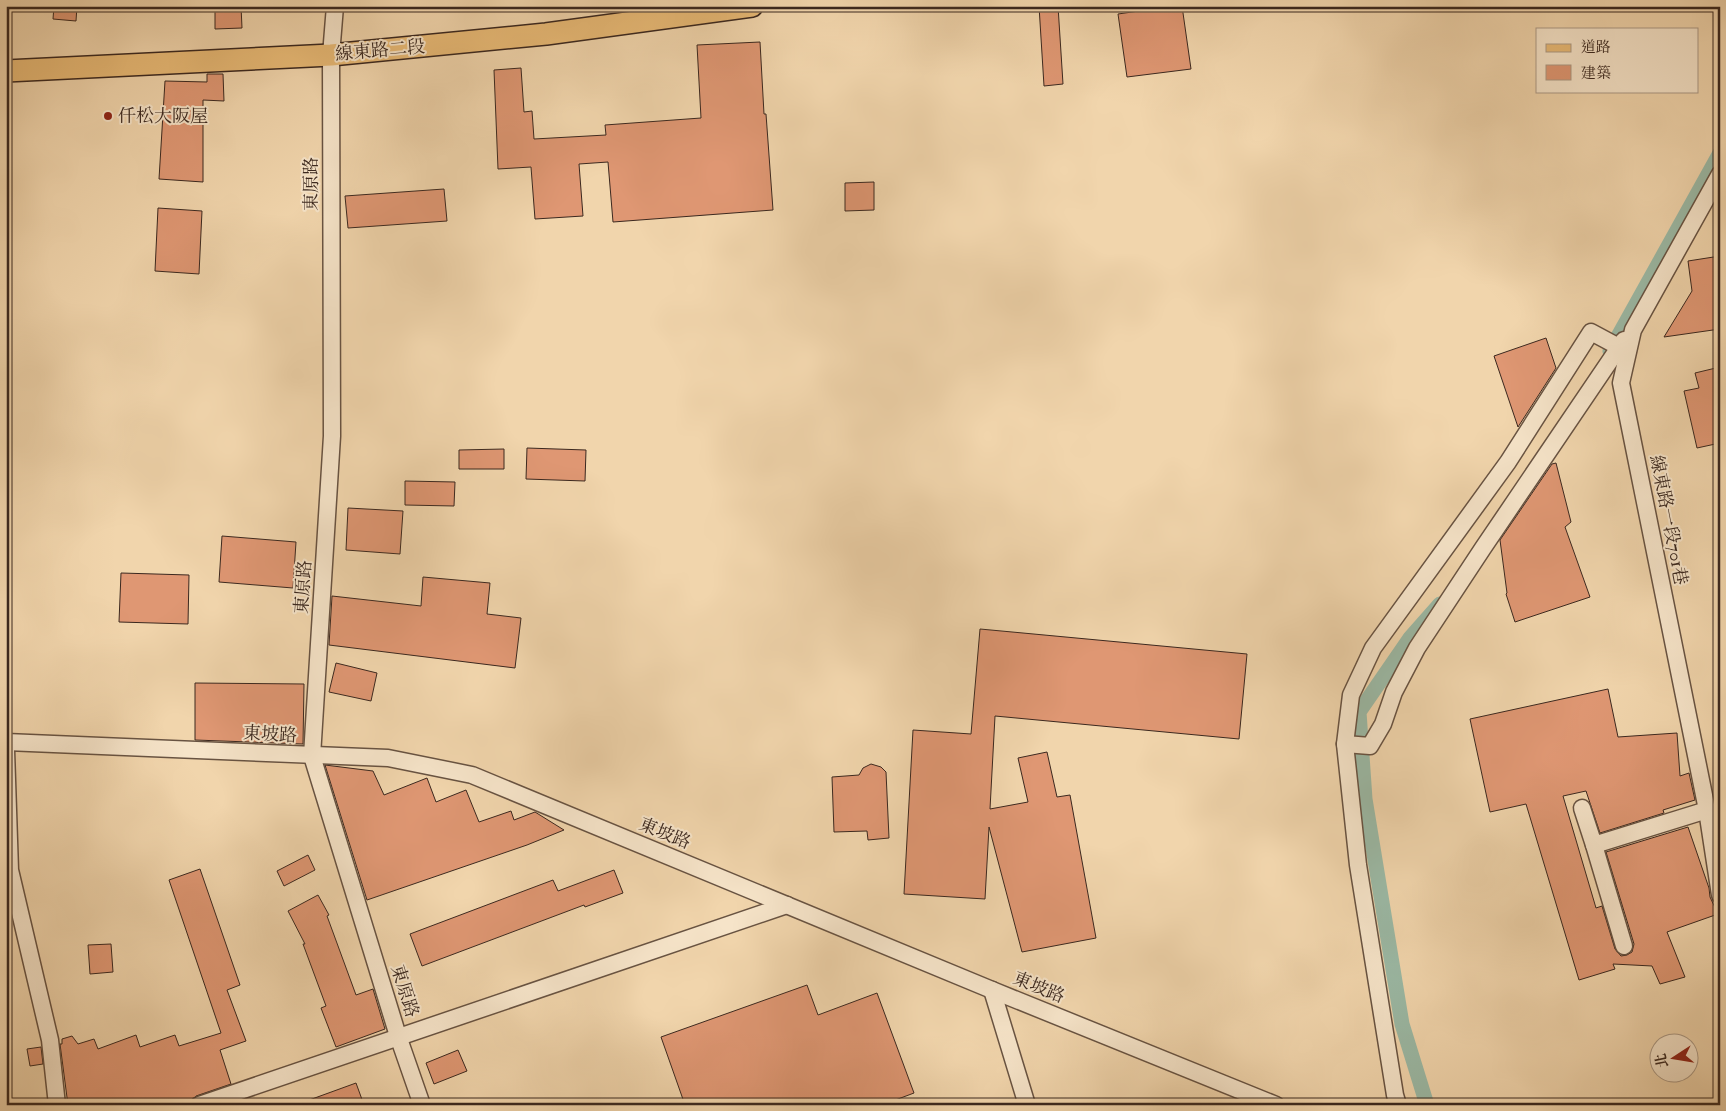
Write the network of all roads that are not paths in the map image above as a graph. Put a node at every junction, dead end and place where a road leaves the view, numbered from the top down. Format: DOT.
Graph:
graph roads {
  1 [pos="335,6"];
  2 [pos="752,6"];
  3 [pos="330,55"];
  4 [pos="6,71"];
  5 [pos="1720,174"];
  6 [pos="1632,330"];
  7 [pos="1619,347"];
  8 [pos="6,742"];
  9 [pos="1345,744"];
  10 [pos="6,750"];
  11 [pos="312,756"];
  12 [pos="1582,808"];
  13 [pos="1707,810"];
  14 [pos="1594,845"];
  15 [pos="1720,895"];
  16 [pos="786,905"];
  17 [pos="1624,946"];
  18 [pos="992,990"];
  19 [pos="398,1036"];
  20 [pos="57,1105"];
  21 [pos="200,1105"];
  22 [pos="422,1105"];
  23 [pos="1027,1105"];
  24 [pos="1276,1105"];
  25 [pos="1398,1105"];
  1 -- 3 [label="street, 東原路"];
  2 -- 3 [label="main road, 線東路二段"];
  3 -- 4 [label="main road, 線東路二段"];
  3 -- 11 [label="street, 東原路"];
  5 -- 6 [label="street, 線東路一段701巷"];
  6 -- 7 [label="street"];
  6 -- 13 [label="street, 線東路一段701巷"];
  7 -- 9 [label="street"];
  7 -- 9 [label="street"];
  8 -- 11 [label="street, 東坡路"];
  9 -- 25 [label="street"];
  10 -- 20 [label="street"];
  11 -- 16 [label="street, 東坡路"];
  11 -- 19 [label="street, 東原路"];
  12 -- 14 [label="street"];
  13 -- 14 [label="street"];
  13 -- 15 [label="street, 線東路一段701巷"];
  14 -- 17 [label="street"];
  16 -- 18 [label="street, 東坡路"];
  16 -- 19 [label="street"];
  18 -- 23 [label="street"];
  18 -- 24 [label="street, 東坡路"];
  19 -- 21 [label="street"];
  19 -- 22 [label="street, 東原路"];
}
